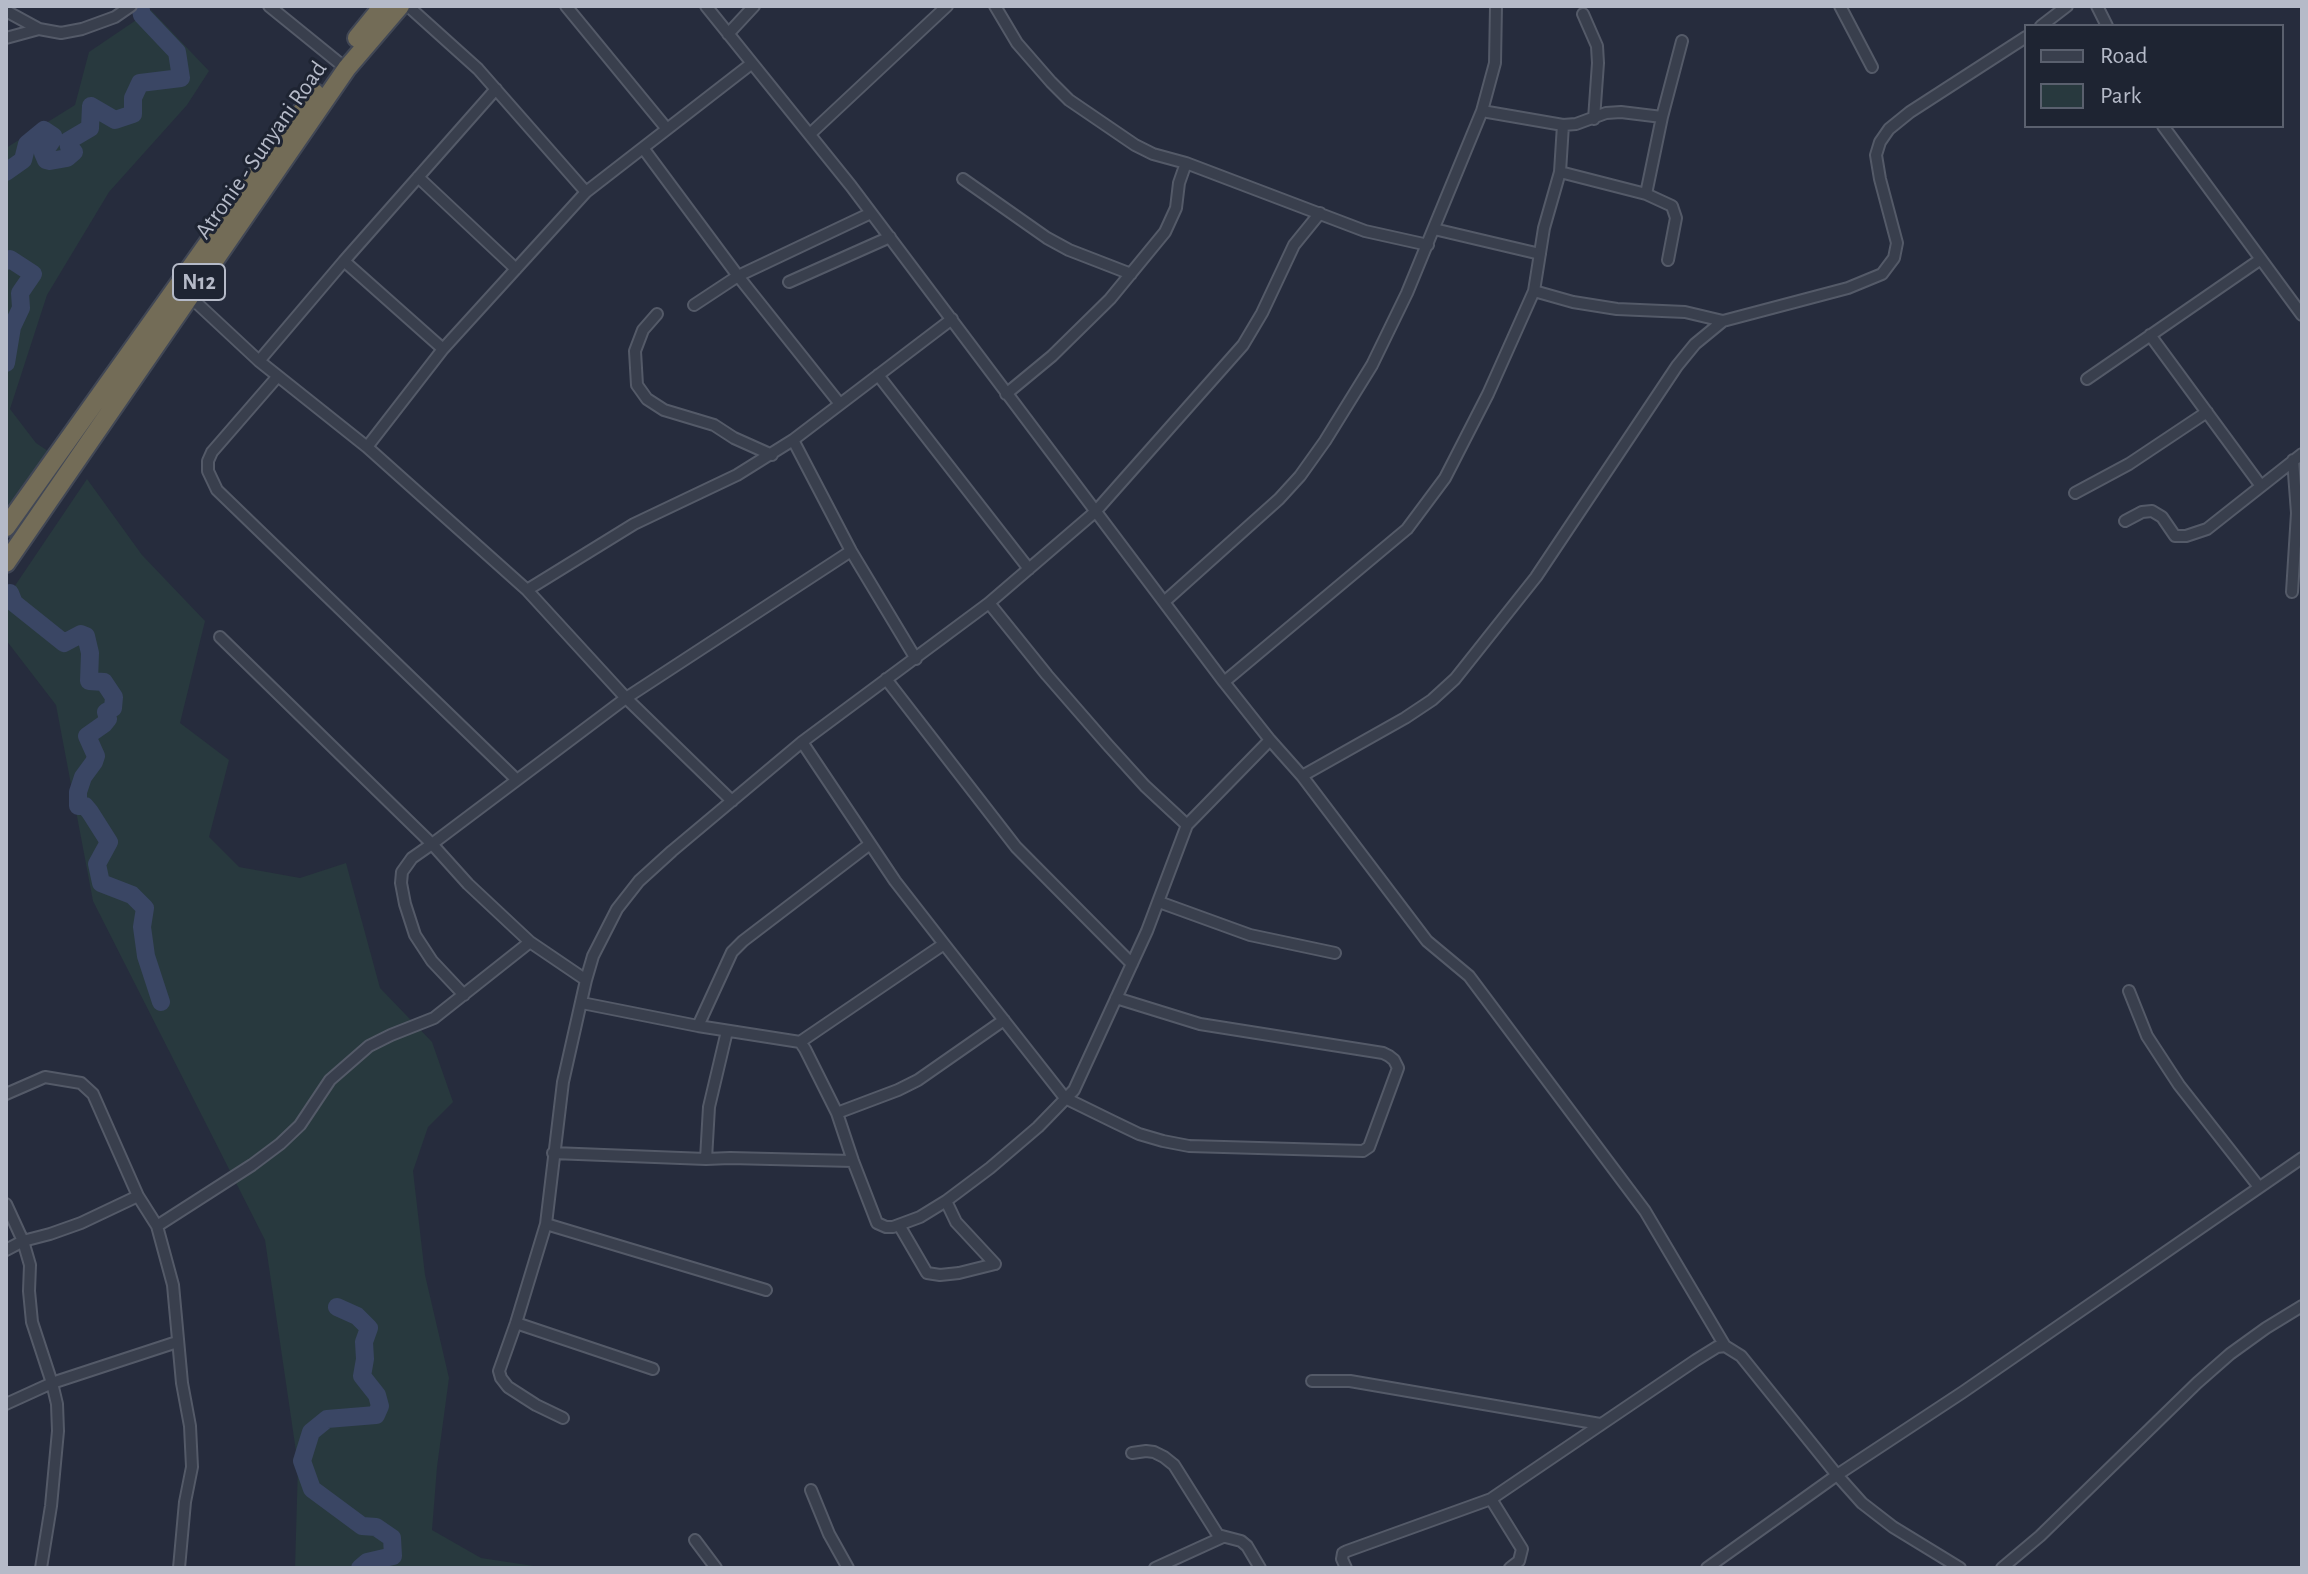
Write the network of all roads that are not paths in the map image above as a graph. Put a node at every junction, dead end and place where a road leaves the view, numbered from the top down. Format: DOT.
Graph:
graph roads {
  1 [pos="131,6"];
  2 [pos="269,6"];
  3 [pos="383,6"];
  4 [pos="400,6"];
  5 [pos="408,6"];
  6 [pos="566,6"];
  7 [pos="706,6"];
  8 [pos="754,6"];
  9 [pos="947,6"];
  10 [pos="995,6"];
  11 [pos="1496,6"];
  12 [pos="1840,6"];
  13 [pos="2067,6"];
  14 [pos="2097,6"];
  15 [pos="6,11"];
  16 [pos="1583,14"];
  17 [pos="2044,24"];
  18 [pos="2106,24"];
  19 [pos="39,29"];
  20 [pos="728,34"];
  21 [pos="6,38"];
  22 [pos="2024,38"];
  23 [pos="1682,41"];
  24 [pos="338,62"];
  25 [pos="751,64"];
  26 [pos="1872,67"];
  27 [pos="496,89"];
  28 [pos="1482,111"];
  29 [pos="1662,117"];
  30 [pos="1594,119"];
  31 [pos="1563,125"];
  32 [pos="2164,128"];
  33 [pos="667,129"];
  34 [pos="810,134"];
  35 [pos="643,148"];
  36 [pos="1186,163"];
  37 [pos="1560,172"];
  38 [pos="418,177"];
  39 [pos="963,179"];
  40 [pos="586,192"];
  41 [pos="1646,194"];
  42 [pos="871,213"];
  43 [pos="1320,213"];
  44 [pos="1434,229"];
  45 [pos="890,237"];
  46 [pos="1428,245"];
  47 [pos="1540,254"];
  48 [pos="2261,259"];
  49 [pos="1668,260"];
  50 [pos="344,261"];
  51 [pos="516,269"];
  52 [pos="1131,274"];
  53 [pos="738,276"];
  54 [pos="789,282"];
  55 [pos="1534,291"];
  56 [pos="183,292"];
  57 [pos="694,305"];
  58 [pos="657,314"];
  59 [pos="2302,315"];
  60 [pos="952,319"];
  61 [pos="1723,321"];
  62 [pos="2150,335"];
  63 [pos="443,349"];
  64 [pos="259,361"];
  65 [pos="878,375"];
  66 [pos="278,376"];
  67 [pos="2087,379"];
  68 [pos="1006,394"];
  69 [pos="840,404"];
  70 [pos="2207,412"];
  71 [pos="793,440"];
  72 [pos="367,447"];
  73 [pos="772,455"];
  74 [pos="2297,457"];
  75 [pos="2261,486"];
  76 [pos="2075,493"];
  77 [pos="1095,512"];
  78 [pos="2125,521"];
  79 [pos="6,527"];
  80 [pos="851,551"];
  81 [pos="6,563"];
  82 [pos="1029,569"];
  83 [pos="527,590"];
  84 [pos="2292,592"];
  85 [pos="1164,602"];
  86 [pos="989,603"];
  87 [pos="220,637"];
  88 [pos="916,659"];
  89 [pos="886,679"];
  90 [pos="1224,682"];
  91 [pos="626,698"];
  92 [pos="1270,740"];
  93 [pos="802,742"];
  94 [pos="1302,776"];
  95 [pos="517,780"];
  96 [pos="732,801"];
  97 [pos="1187,825"];
  98 [pos="432,844"];
  99 [pos="870,844"];
  100 [pos="1159,902"];
  101 [pos="530,942"];
  102 [pos="944,944"];
  103 [pos="1335,953"];
  104 [pos="1132,964"];
  105 [pos="586,980"];
  106 [pos="2129,991"];
  107 [pos="464,995"];
  108 [pos="1116,998"];
  109 [pos="582,1003"];
  110 [pos="1004,1020"];
  111 [pos="698,1026"];
  112 [pos="727,1031"];
  113 [pos="800,1042"];
  114 [pos="6,1094"];
  115 [pos="1065,1098"];
  116 [pos="837,1113"];
  117 [pos="553,1153"];
  118 [pos="2302,1158"];
  119 [pos="706,1159"];
  120 [pos="853,1161"];
  121 [pos="2259,1187"];
  122 [pos="138,1196"];
  123 [pos="946,1201"];
  124 [pos="6,1204"];
  125 [pos="546,1224"];
  126 [pos="899,1225"];
  127 [pos="157,1226"];
  128 [pos="23,1241"];
  129 [pos="6,1250"];
  130 [pos="766,1290"];
  131 [pos="2302,1306"];
  132 [pos="516,1323"];
  133 [pos="177,1342"];
  134 [pos="1725,1346"];
  135 [pos="653,1369"];
  136 [pos="1312,1381"];
  137 [pos="52,1383"];
  138 [pos="6,1404"];
  139 [pos="563,1418"];
  140 [pos="1600,1424"];
  141 [pos="1132,1453"];
  142 [pos="1837,1475"];
  143 [pos="811,1490"];
  144 [pos="1491,1499"];
  145 [pos="1223,1537"];
  146 [pos="695,1540"];
  147 [pos="41,1568"];
  148 [pos="179,1568"];
  149 [pos="716,1568"];
  150 [pos="848,1568"];
  151 [pos="1155,1568"];
  152 [pos="1260,1568"];
  153 [pos="1346,1568"];
  154 [pos="1510,1568"];
  155 [pos="1707,1568"];
  156 [pos="1960,1568"];
  157 [pos="2002,1568"];
  1 -- 19 [label="street"];
  2 -- 24 [label="street"];
  3 -- 24 [label="highway, N12"];
  4 -- 56 [label="highway, Atronie - Sunyani Road / N12"];
  5 -- 27 [label="street"];
  6 -- 33 [label="street"];
  7 -- 20 [label="street"];
  8 -- 20 [label="street"];
  9 -- 34 [label="street"];
  10 -- 36 [label="street"];
  11 -- 28 [label="street"];
  12 -- 26 [label="street"];
  13 -- 17 [label="street"];
  14 -- 18 [label="street"];
  15 -- 19 [label="street"];
  16 -- 30 [label="street"];
  19 -- 21 [label="street"];
  20 -- 25 [label="street"];
  22 -- 61 [label="street"];
  23 -- 29 [label="street"];
  24 -- 56 [label="highway, N12"];
  25 -- 33 [label="street"];
  25 -- 34 [label="street"];
  27 -- 38 [label="street"];
  27 -- 40 [label="street"];
  28 -- 31 [label="street"];
  28 -- 44 [label="street"];
  29 -- 30 [label="street"];
  29 -- 41 [label="street"];
  30 -- 31 [label="street"];
  31 -- 37 [label="street"];
  32 -- 48 [label="street"];
  33 -- 35 [label="street"];
  34 -- 42 [label="street"];
  35 -- 40 [label="street"];
  35 -- 53 [label="street"];
  36 -- 43 [label="street"];
  36 -- 52 [label="street"];
  37 -- 41 [label="street"];
  37 -- 47 [label="street"];
  38 -- 50 [label="street"];
  38 -- 51 [label="street"];
  39 -- 52 [label="street"];
  40 -- 51 [label="street"];
  41 -- 49 [label="street"];
  42 -- 45 [label="street"];
  42 -- 53 [label="street"];
  43 -- 46 [label="street"];
  43 -- 77 [label="street"];
  44 -- 46 [label="street"];
  44 -- 47 [label="street"];
  45 -- 54 [label="street"];
  45 -- 60 [label="street"];
  46 -- 85 [label="street"];
  47 -- 55 [label="street"];
  48 -- 59 [label="street"];
  48 -- 62 [label="street"];
  50 -- 63 [label="street"];
  50 -- 64 [label="street"];
  51 -- 63 [label="street"];
  52 -- 68 [label="street"];
  53 -- 57 [label="street"];
  53 -- 69 [label="street"];
  55 -- 61 [label="street"];
  55 -- 90 [label="street"];
  56 -- 64 [label="street"];
  56 -- 79 [label="highway, N12"];
  56 -- 81 [label="highway, Atronie - Sunyani Road / N12"];
  58 -- 73 [label="street"];
  60 -- 65 [label="street"];
  60 -- 68 [label="street"];
  61 -- 94 [label="street"];
  62 -- 67 [label="street"];
  62 -- 70 [label="street"];
  63 -- 72 [label="street"];
  64 -- 66 [label="street"];
  65 -- 69 [label="street"];
  65 -- 82 [label="street"];
  66 -- 72 [label="street"];
  66 -- 95 [label="street"];
  68 -- 77 [label="street"];
  69 -- 71 [label="street"];
  70 -- 75 [label="street"];
  70 -- 76 [label="street"];
  71 -- 73 [label="street"];
  71 -- 80 [label="street"];
  72 -- 83 [label="street"];
  73 -- 83 [label="street"];
  74 -- 75 [label="street"];
  74 -- 84 [label="street"];
  75 -- 78 [label="street"];
  77 -- 82 [label="street"];
  77 -- 85 [label="street"];
  80 -- 88 [label="street"];
  80 -- 91 [label="street"];
  82 -- 86 [label="street"];
  83 -- 91 [label="street"];
  85 -- 90 [label="street"];
  86 -- 88 [label="street"];
  86 -- 97 [label="street"];
  87 -- 98 [label="street"];
  88 -- 89 [label="street"];
  89 -- 93 [label="street"];
  89 -- 104 [label="street"];
  90 -- 92 [label="street"];
  91 -- 95 [label="street"];
  91 -- 96 [label="street"];
  92 -- 94 [label="street"];
  92 -- 97 [label="street"];
  93 -- 96 [label="street"];
  93 -- 99 [label="street"];
  94 -- 134 [label="street"];
  95 -- 98 [label="street"];
  96 -- 105 [label="street"];
  97 -- 100 [label="street"];
  98 -- 101 [label="street"];
  98 -- 107 [label="street"];
  99 -- 102 [label="street"];
  99 -- 111 [label="street"];
  100 -- 103 [label="street"];
  100 -- 104 [label="street"];
  101 -- 105 [label="street"];
  101 -- 107 [label="street"];
  102 -- 110 [label="street"];
  102 -- 113 [label="street"];
  104 -- 108 [label="street"];
  105 -- 109 [label="street"];
  106 -- 121 [label="street"];
  107 -- 127 [label="street"];
  108 -- 115 [label="street"];
  108 -- 115 [label="street"];
  109 -- 111 [label="street"];
  109 -- 117 [label="street"];
  110 -- 115 [label="street"];
  110 -- 116 [label="street"];
  111 -- 112 [label="street"];
  112 -- 113 [label="street"];
  112 -- 119 [label="street"];
  113 -- 116 [label="street"];
  114 -- 122 [label="street"];
  115 -- 123 [label="street"];
  116 -- 120 [label="street"];
  117 -- 119 [label="street"];
  117 -- 125 [label="street"];
  118 -- 121 [label="street"];
  119 -- 120 [label="street"];
  120 -- 126 [label="street"];
  121 -- 142 [label="street"];
  122 -- 127 [label="street"];
  122 -- 128 [label="street"];
  123 -- 126 [label="street"];
  123 -- 126 [label="street"];
  124 -- 128 [label="street"];
  125 -- 130 [label="street"];
  125 -- 132 [label="street"];
  127 -- 133 [label="street"];
  128 -- 129 [label="street"];
  128 -- 137 [label="street"];
  131 -- 157 [label="street"];
  132 -- 135 [label="street"];
  132 -- 139 [label="street"];
  133 -- 137 [label="street"];
  133 -- 148 [label="street"];
  134 -- 140 [label="street"];
  134 -- 142 [label="street"];
  136 -- 140 [label="street"];
  137 -- 138 [label="street"];
  137 -- 147 [label="street"];
  140 -- 144 [label="street"];
  141 -- 145 [label="street"];
  142 -- 155 [label="street"];
  142 -- 156 [label="street"];
  143 -- 150 [label="street"];
  144 -- 153 [label="street"];
  144 -- 154 [label="street"];
  145 -- 151 [label="street"];
  145 -- 152 [label="street"];
  146 -- 149 [label="street"];
}
